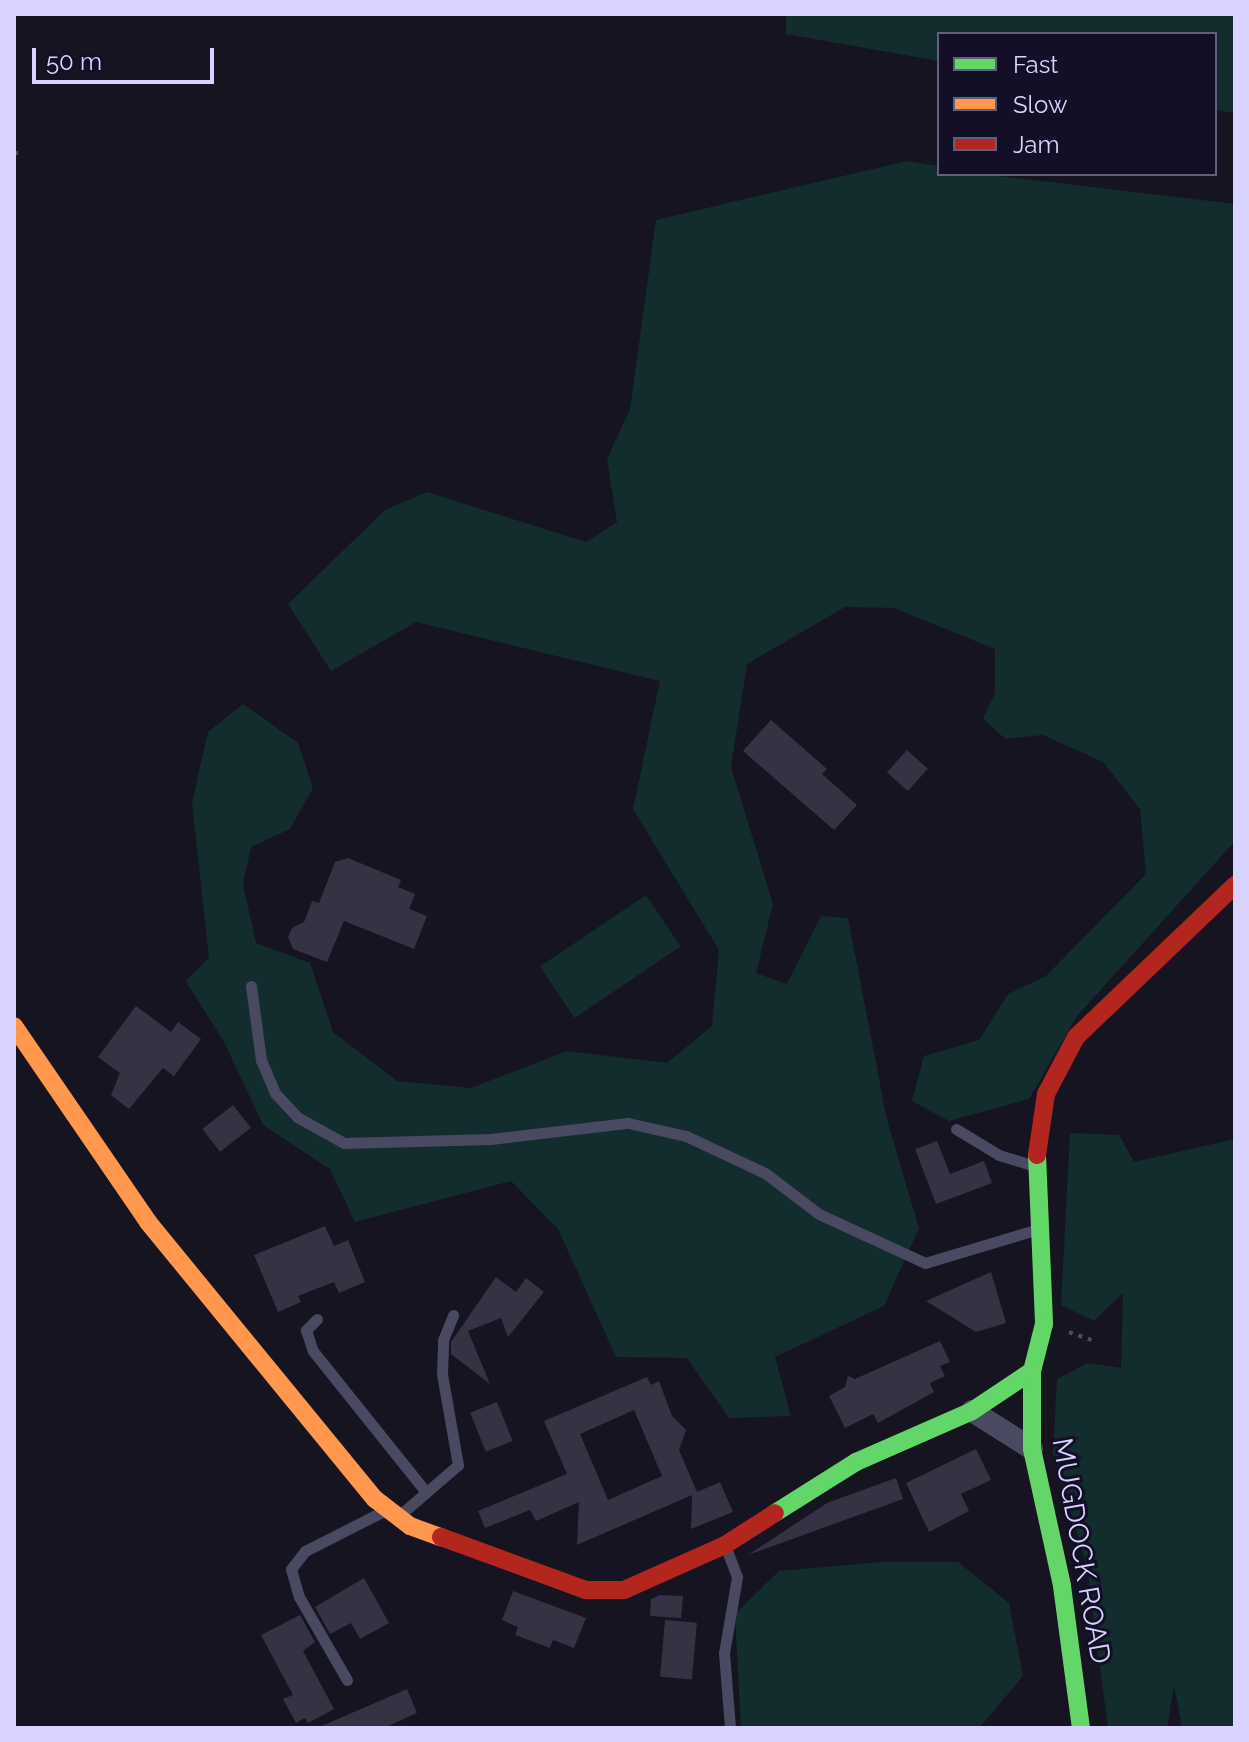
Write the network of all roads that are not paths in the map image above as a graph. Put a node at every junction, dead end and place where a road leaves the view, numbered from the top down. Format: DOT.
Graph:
graph roads {
  1 [pos="1235,885"];
  2 [pos="251,986"];
  3 [pos="14,1026"];
  4 [pos="956,1129"];
  5 [pos="1036,1166"];
  6 [pos="1039,1229"];
  7 [pos="453,1315"];
  8 [pos="317,1319"];
  9 [pos="1032,1371"];
  10 [pos="972,1411"];
  11 [pos="1032,1449"];
  12 [pos="426,1492"];
  13 [pos="393,1513"];
  14 [pos="725,1545"];
  15 [pos="347,1680"];
  16 [pos="730,1728"];
  17 [pos="1081,1728"];
  1 -- 5 [label="street, MUGDOCK ROAD"];
  2 -- 6 [label="lane"];
  3 -- 13 [label="street"];
  4 -- 5 [label="lane"];
  5 -- 6 [label="street, MUGDOCK ROAD"];
  6 -- 9 [label="street, MUGDOCK ROAD"];
  7 -- 12 [label="lane"];
  8 -- 12 [label="lane"];
  9 -- 10 [label="street"];
  9 -- 11 [label="street, MUGDOCK ROAD"];
  10 -- 11 [label="street"];
  10 -- 14 [label="street"];
  11 -- 17 [label="street, MUGDOCK ROAD"];
  12 -- 13 [label="lane"];
  13 -- 14 [label="street"];
  13 -- 15 [label="lane"];
  14 -- 16 [label="lane"];
}
